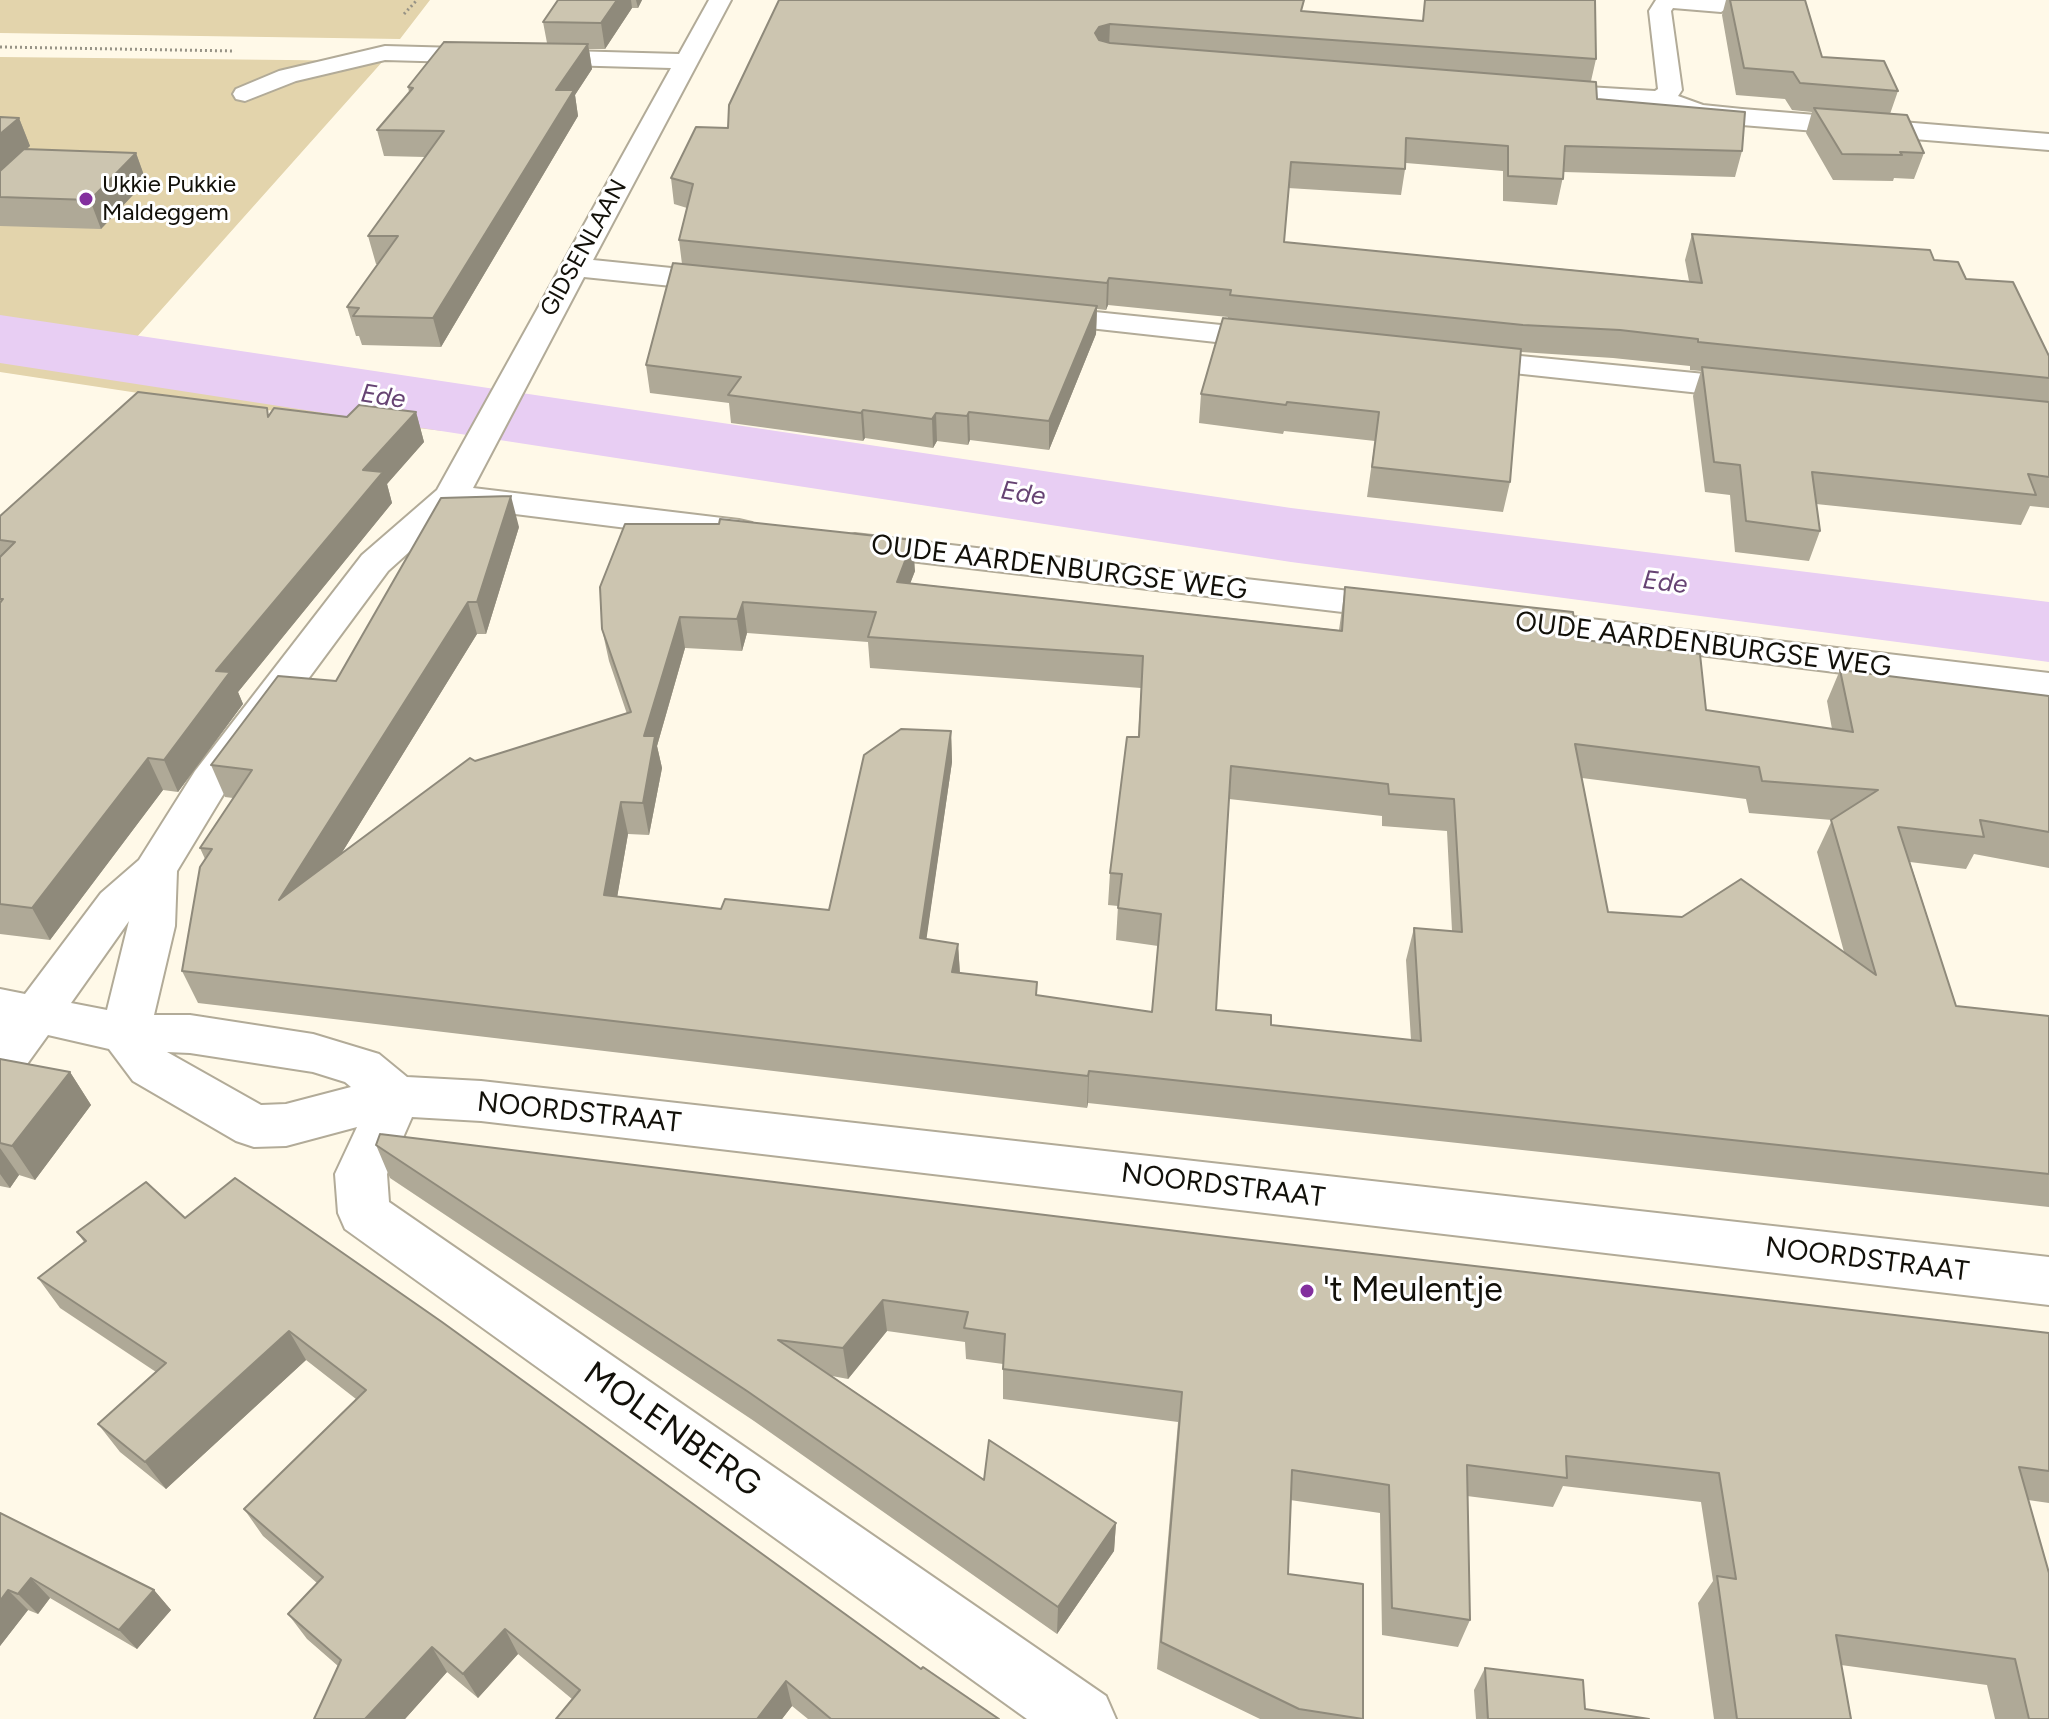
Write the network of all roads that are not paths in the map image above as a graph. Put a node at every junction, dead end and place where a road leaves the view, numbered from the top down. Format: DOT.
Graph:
graph roads {
  1 [pos="720,0"];
  2 [pos="1667,0"];
  3 [pos="1721,5"];
  4 [pos="687,61"];
  5 [pos="1517,90"];
  6 [pos="245,94"];
  7 [pos="1662,98"];
  8 [pos="2049,142"];
  9 [pos="573,267"];
  10 [pos="763,287"];
  11 [pos="1001,311"];
  12 [pos="1302,342"];
  13 [pos="1428,355"];
  14 [pos="1777,391"];
  15 [pos="451,496"];
  16 [pos="774,535"];
  17 [pos="820,541"];
  18 [pos="1440,613"];
  19 [pos="1487,618"];
  20 [pos="2049,686"];
  21 [pos="155,871"];
  22 [pos="19,1011"];
  23 [pos="125,1033"];
  24 [pos="0,1064"];
  25 [pos="396,1096"];
  26 [pos="2049,1281"];
  27 [pos="1083,1719"];
  1 -- 4 [label="street, GIDSENLAAN"];
  2 -- 3 [label="street"];
  2 -- 7 [label="street"];
  4 -- 6 [label="street"];
  4 -- 9 [label="street, GIDSENLAAN"];
  5 -- 7 [label="street"];
  7 -- 8 [label="street"];
  9 -- 10 [label="street"];
  9 -- 15 [label="street, GIDSENLAAN"];
  11 -- 12 [label="street"];
  13 -- 14 [label="street"];
  15 -- 16 [label="street"];
  15 -- 21 [label="street"];
  17 -- 18 [label="street, OUDE AARDENBURGSE WEG"];
  19 -- 20 [label="street, OUDE AARDENBURGSE WEG"];
  21 -- 22 [label="street"];
  21 -- 23 [label="street"];
  22 -- 23 [label="street"];
  22 -- 24 [label="street"];
  23 -- 25 [label="street"];
  23 -- 25 [label="street, NOORDSTRAAT"];
  25 -- 26 [label="street, NOORDSTRAAT"];
  25 -- 27 [label="street, MOLENBERG"];
}
